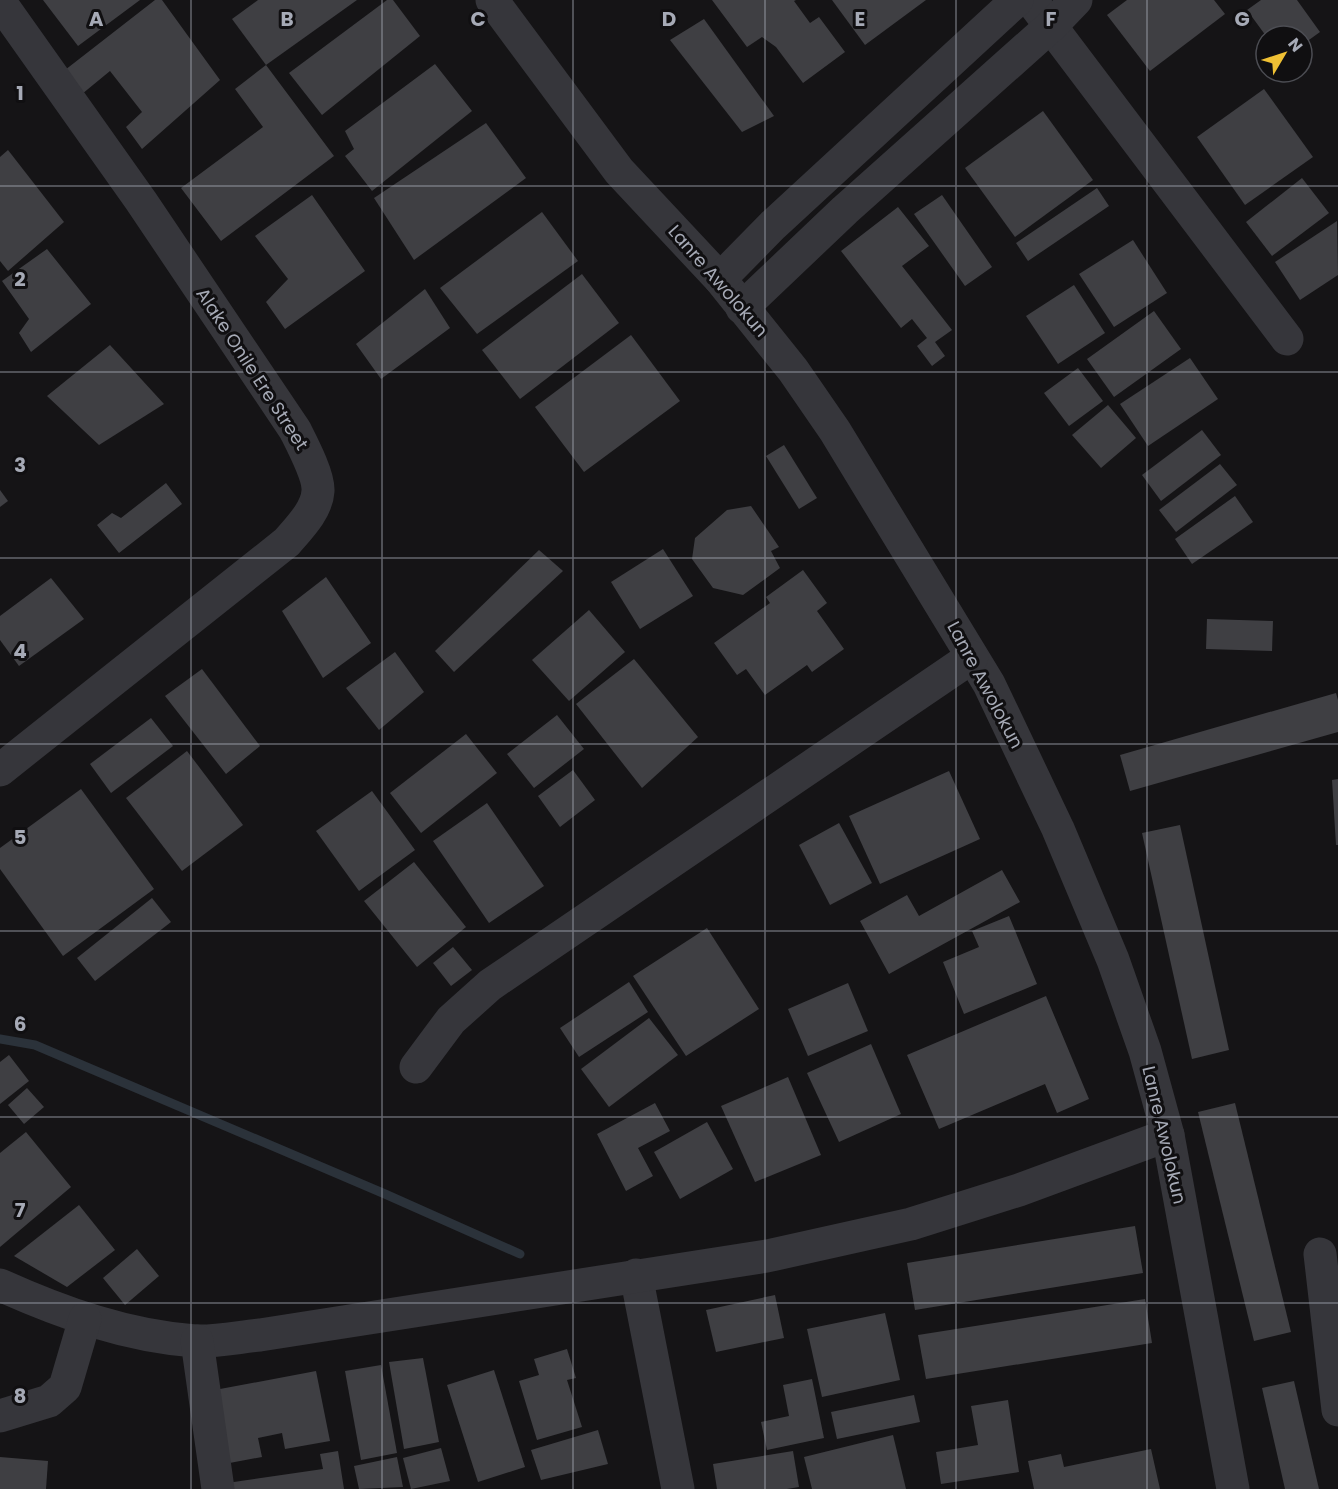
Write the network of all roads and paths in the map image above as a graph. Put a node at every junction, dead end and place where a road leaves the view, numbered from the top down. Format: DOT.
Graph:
graph roads {
  1 [pos="492,0"];
  2 [pos="1017,0"];
  3 [pos="1031,0"];
  4 [pos="1077,0"];
  5 [pos="0,2"];
  6 [pos="1051,26"];
  7 [pos="720,279"];
  8 [pos="742,308"];
  9 [pos="1287,339"];
  10 [pos="972,657"];
  11 [pos="4,760"];
  12 [pos="416,1067"];
  13 [pos="1168,1135"];
  14 [pos="1320,1254"];
  15 [pos="636,1275"];
  16 [pos="0,1285"];
  17 [pos="85,1319"];
  18 [pos="197,1341"];
  19 [pos="1338,1410"];
  20 [pos="0,1416"];
  21 [pos="218,1489"];
  22 [pos="678,1489"];
  23 [pos="1233,1489"];
  1 -- 7 [label="street, Lanre Awolokun"];
  2 -- 7 [label="street"];
  3 -- 6 [label="street"];
  4 -- 6 [label="street"];
  5 -- 11 [label="street, Alake Onile Ere Street"];
  6 -- 8 [label="street"];
  6 -- 9 [label="street"];
  7 -- 8 [label="street, Lanre Awolokun"];
  8 -- 10 [label="street, Lanre Awolokun"];
  10 -- 12 [label="street"];
  10 -- 13 [label="street, Lanre Awolokun"];
  13 -- 15 [label="street"];
  13 -- 23 [label="street, Lanre Awolokun"];
  14 -- 19 [label="street"];
  15 -- 18 [label="street"];
  15 -- 22 [label="street"];
  16 -- 17 [label="street"];
  17 -- 18 [label="street"];
  17 -- 20 [label="street"];
  18 -- 21 [label="street"];
}
